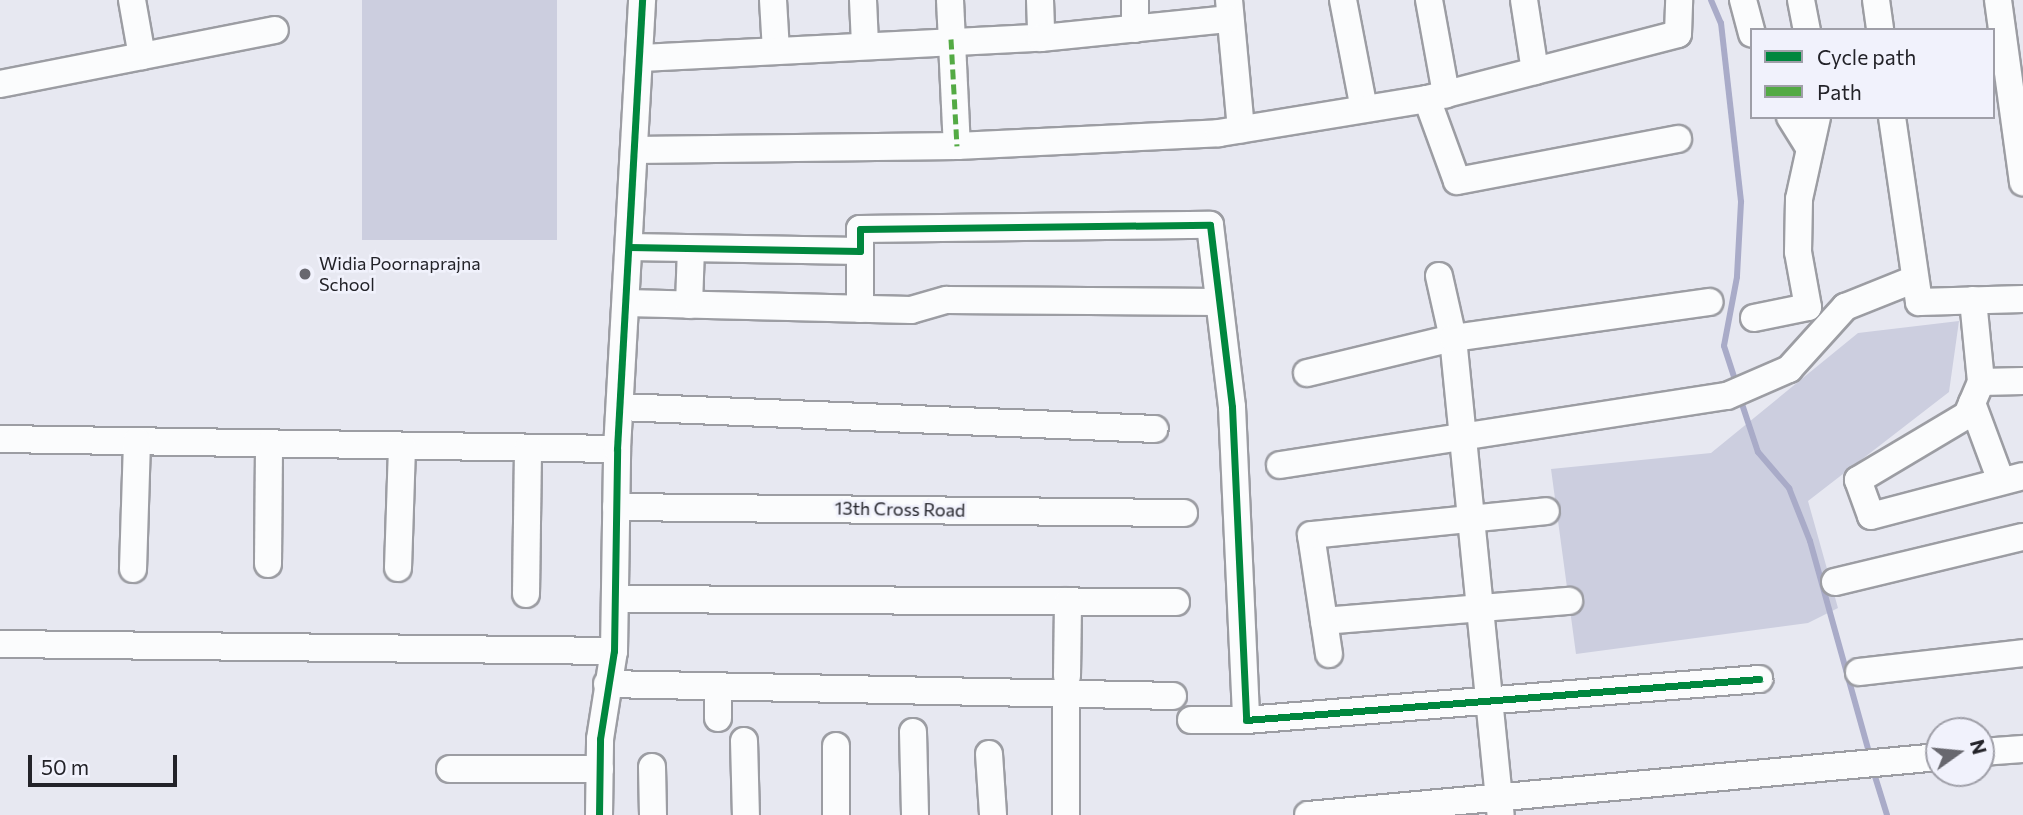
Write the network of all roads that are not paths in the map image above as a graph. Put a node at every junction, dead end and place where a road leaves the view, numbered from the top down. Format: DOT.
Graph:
graph roads {
  1 [pos="132,0"];
  2 [pos="642,0"];
  3 [pos="773,0"];
  4 [pos="863,0"];
  5 [pos="950,0"];
  6 [pos="1040,0"];
  7 [pos="1135,0"];
  8 [pos="1343,0"];
  9 [pos="1429,0"];
  10 [pos="1524,0"];
  11 [pos="1679,0"];
  12 [pos="1743,0"];
  13 [pos="1801,0"];
  14 [pos="1876,0"];
  15 [pos="1998,0"];
  16 [pos="1229,9"];
  17 [pos="1750,28"];
  18 [pos="1807,28"];
  19 [pos="1880,28"];
  20 [pos="1135,29"];
  21 [pos="275,30"];
  22 [pos="1041,38"];
  23 [pos="951,39"];
  24 [pos="864,44"];
  25 [pos="776,50"];
  26 [pos="142,56"];
  27 [pos="640,58"];
  28 [pos="1535,71"];
  29 [pos="0,84"];
  30 [pos="1436,96"];
  31 [pos="1364,109"];
  32 [pos="1791,119"];
  33 [pos="1816,119"];
  34 [pos="1892,119"];
  35 [pos="1241,129"];
  36 [pos="1678,139"];
  37 [pos="957,146"];
  38 [pos="1809,148"];
  39 [pos="635,150"];
  40 [pos="2023,182"];
  41 [pos="629,247"];
  42 [pos="691,249"];
  43 [pos="860,251"];
  44 [pos="1439,276"];
  45 [pos="1915,279"];
  46 [pos="2023,299"];
  47 [pos="1973,300"];
  48 [pos="1218,302"];
  49 [pos="1709,302"];
  50 [pos="626,303"];
  51 [pos="689,305"];
  52 [pos="860,309"];
  53 [pos="1754,318"];
  54 [pos="1454,338"];
  55 [pos="1307,373"];
  56 [pos="2023,381"];
  57 [pos="1977,393"];
  58 [pos="620,407"];
  59 [pos="1155,429"];
  60 [pos="1463,432"];
  61 [pos="0,439"];
  62 [pos="137,442"];
  63 [pos="269,444"];
  64 [pos="402,446"];
  65 [pos="528,448"];
  66 [pos="617,449"];
  67 [pos="1280,465"];
  68 [pos="2012,479"];
  69 [pos="616,507"];
  70 [pos="1546,511"];
  71 [pos="1184,513"];
  72 [pos="1472,520"];
  73 [pos="2023,537"];
  74 [pos="268,564"];
  75 [pos="398,568"];
  76 [pos="133,569"];
  77 [pos="1835,582"];
  78 [pos="526,594"];
  79 [pos="615,599"];
  80 [pos="1068,601"];
  81 [pos="1569,601"];
  82 [pos="1176,602"];
  83 [pos="1480,608"];
  84 [pos="1324,621"];
  85 [pos="0,644"];
  86 [pos="614,651"];
  87 [pos="2023,653"];
  88 [pos="1329,654"];
  89 [pos="1859,672"];
  90 [pos="1759,679"];
  91 [pos="607,684"];
  92 [pos="1066,685"];
  93 [pos="718,686"];
  94 [pos="1173,696"];
  95 [pos="1490,705"];
  96 [pos="718,718"];
  97 [pos="1191,719"];
  98 [pos="1246,720"];
  99 [pos="913,732"];
  100 [pos="744,741"];
  101 [pos="836,746"];
  102 [pos="2023,749"];
  103 [pos="1995,751"];
  104 [pos="989,754"];
  105 [pos="1925,759"];
  106 [pos="652,767"];
  107 [pos="450,769"];
  108 [pos="600,769"];
  109 [pos="1501,808"];
  110 [pos="599,815"];
  111 [pos="653,815"];
  112 [pos="746,815"];
  113 [pos="836,815"];
  114 [pos="915,815"];
  115 [pos="993,815"];
  116 [pos="1066,815"];
  117 [pos="1308,815"];
  1 -- 26 [label="street"];
  2 -- 27 [label="street"];
  3 -- 25 [label="street"];
  4 -- 24 [label="street"];
  5 -- 23 [label="street"];
  6 -- 22 [label="street"];
  7 -- 20 [label="street"];
  8 -- 31 [label="street"];
  9 -- 30 [label="street"];
  10 -- 28 [label="street"];
  11 -- 28 [label="street"];
  12 -- 17 [label="street"];
  13 -- 18 [label="street"];
  14 -- 19 [label="street"];
  15 -- 40 [label="street"];
  16 -- 20 [label="street"];
  16 -- 35 [label="street"];
  20 -- 22 [label="street"];
  21 -- 26 [label="street"];
  22 -- 23 [label="street"];
  23 -- 24 [label="street"];
  23 -- 37 [label="street"];
  24 -- 25 [label="street"];
  25 -- 27 [label="street"];
  26 -- 29 [label="street"];
  27 -- 39 [label="street"];
  28 -- 30 [label="street"];
  30 -- 31 [label="street"];
  30 -- 36 [label="street"];
  31 -- 35 [label="street"];
  32 -- 38 [label="street"];
  33 -- 38 [label="street"];
  34 -- 45 [label="street"];
  35 -- 37 [label="street"];
  37 -- 39 [label="street"];
  38 -- 53 [label="street"];
  39 -- 41 [label="street"];
  41 -- 42 [label="street"];
  41 -- 50 [label="street"];
  42 -- 43 [label="street"];
  42 -- 51 [label="street"];
  43 -- 48 [label="street"];
  43 -- 52 [label="street"];
  44 -- 54 [label="street"];
  45 -- 47 [label="street"];
  45 -- 60 [label="street"];
  46 -- 47 [label="street"];
  47 -- 57 [label="street"];
  48 -- 52 [label="street"];
  48 -- 98 [label="street"];
  49 -- 54 [label="street"];
  50 -- 51 [label="street"];
  50 -- 58 [label="street"];
  51 -- 52 [label="street"];
  54 -- 55 [label="street"];
  54 -- 60 [label="street"];
  56 -- 57 [label="street"];
  57 -- 68 [label="street"];
  57 -- 68 [label="street"];
  58 -- 59 [label="street"];
  58 -- 66 [label="street"];
  60 -- 67 [label="street"];
  60 -- 72 [label="street"];
  61 -- 62 [label="street"];
  62 -- 63 [label="street"];
  62 -- 76 [label="street"];
  63 -- 64 [label="street"];
  63 -- 74 [label="street"];
  64 -- 65 [label="street"];
  64 -- 75 [label="street"];
  65 -- 66 [label="street"];
  65 -- 78 [label="street"];
  66 -- 69 [label="street"];
  69 -- 71 [label="street, 13th Cross Road"];
  69 -- 79 [label="street"];
  70 -- 72 [label="street"];
  72 -- 83 [label="street"];
  72 -- 84 [label="street"];
  73 -- 77 [label="street"];
  79 -- 80 [label="street"];
  79 -- 86 [label="street"];
  80 -- 82 [label="street"];
  80 -- 92 [label="street"];
  81 -- 83 [label="street"];
  83 -- 84 [label="street"];
  83 -- 95 [label="street"];
  84 -- 88 [label="street"];
  85 -- 86 [label="street"];
  86 -- 91 [label="street"];
  87 -- 89 [label="street"];
  90 -- 95 [label="street"];
  91 -- 93 [label="street"];
  91 -- 108 [label="street"];
  92 -- 93 [label="street"];
  92 -- 94 [label="street"];
  92 -- 116 [label="street"];
  93 -- 96 [label="street"];
  95 -- 98 [label="street"];
  95 -- 109 [label="street"];
  97 -- 98 [label="street"];
  99 -- 114 [label="street"];
  100 -- 112 [label="street"];
  101 -- 113 [label="street"];
  102 -- 103 [label="street"];
  104 -- 115 [label="street"];
  105 -- 109 [label="street"];
  106 -- 111 [label="street"];
  107 -- 108 [label="street"];
  108 -- 110 [label="street"];
  109 -- 117 [label="street"];
}
